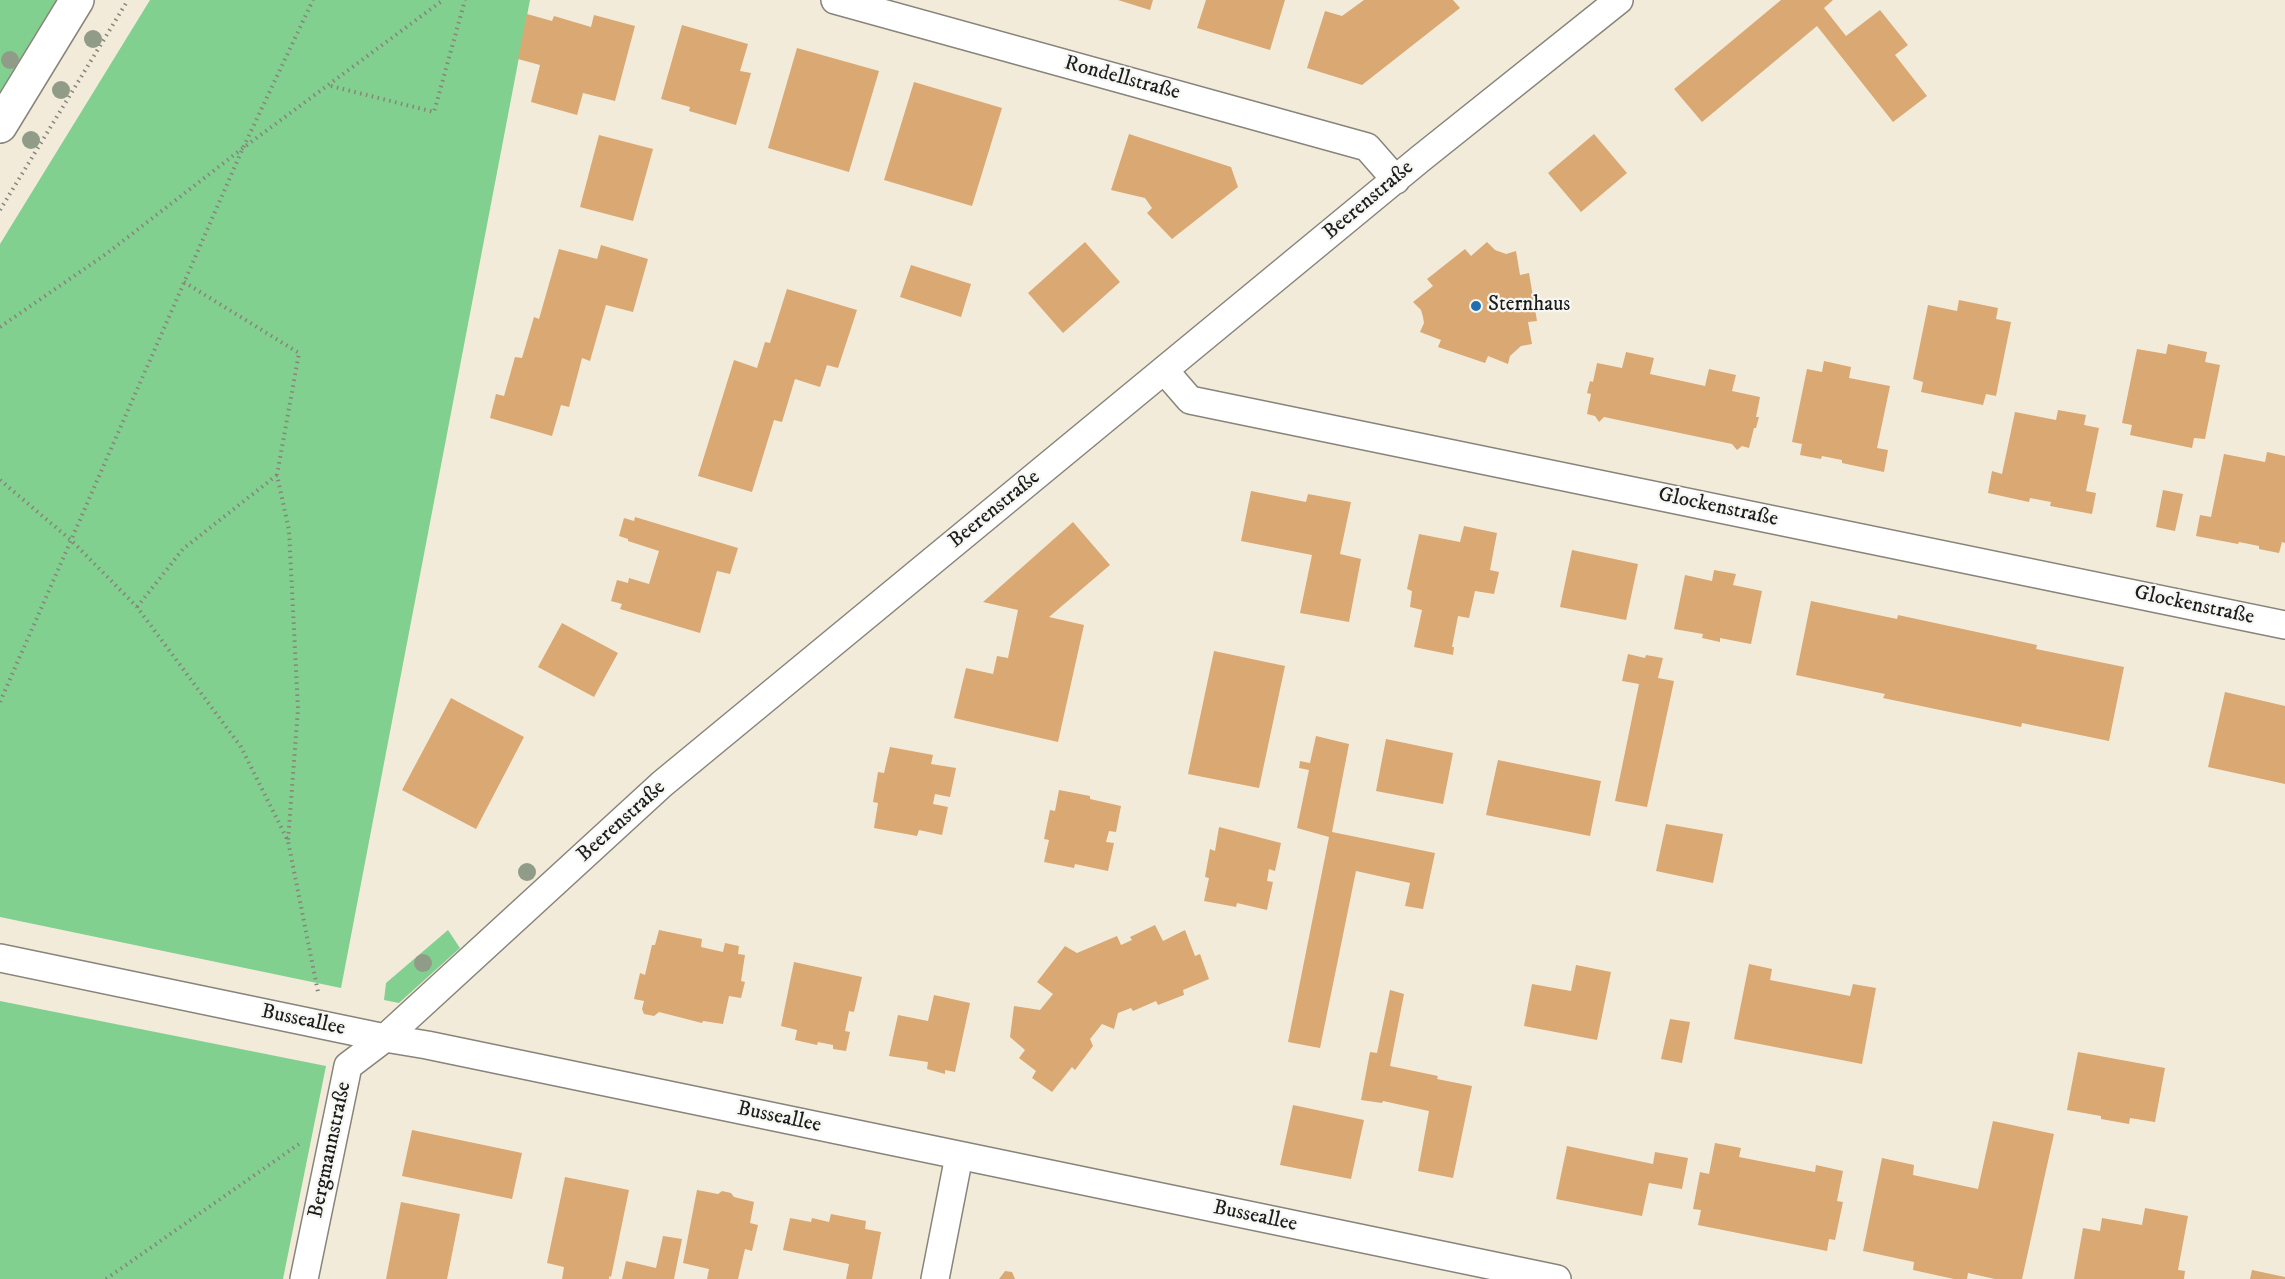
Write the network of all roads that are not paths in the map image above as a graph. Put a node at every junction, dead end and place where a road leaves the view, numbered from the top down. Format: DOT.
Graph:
graph roads {
  1 [pos="77,0"];
  2 [pos="835,0"];
  3 [pos="1619,0"];
  4 [pos="0,126"];
  5 [pos="1395,180"];
  6 [pos="1164,370"];
  7 [pos="2285,625"];
  8 [pos="0,958"];
  9 [pos="385,1038"];
  10 [pos="959,1156"];
  11 [pos="304,1279"];
  12 [pos="935,1279"];
  13 [pos="1557,1279"];
  1 -- 4 [label="main road"];
  2 -- 5 [label="street, Rondellstraße"];
  3 -- 5 [label="street, Beerenstraße"];
  5 -- 6 [label="street, Beerenstraße"];
  6 -- 7 [label="street, Glockenstraße"];
  6 -- 9 [label="street, Beerenstraße"];
  8 -- 9 [label="street, Busseallee"];
  9 -- 10 [label="street, Busseallee"];
  9 -- 11 [label="street, Bergmannstraße"];
  10 -- 12 [label="street"];
  10 -- 13 [label="street, Busseallee"];
}
